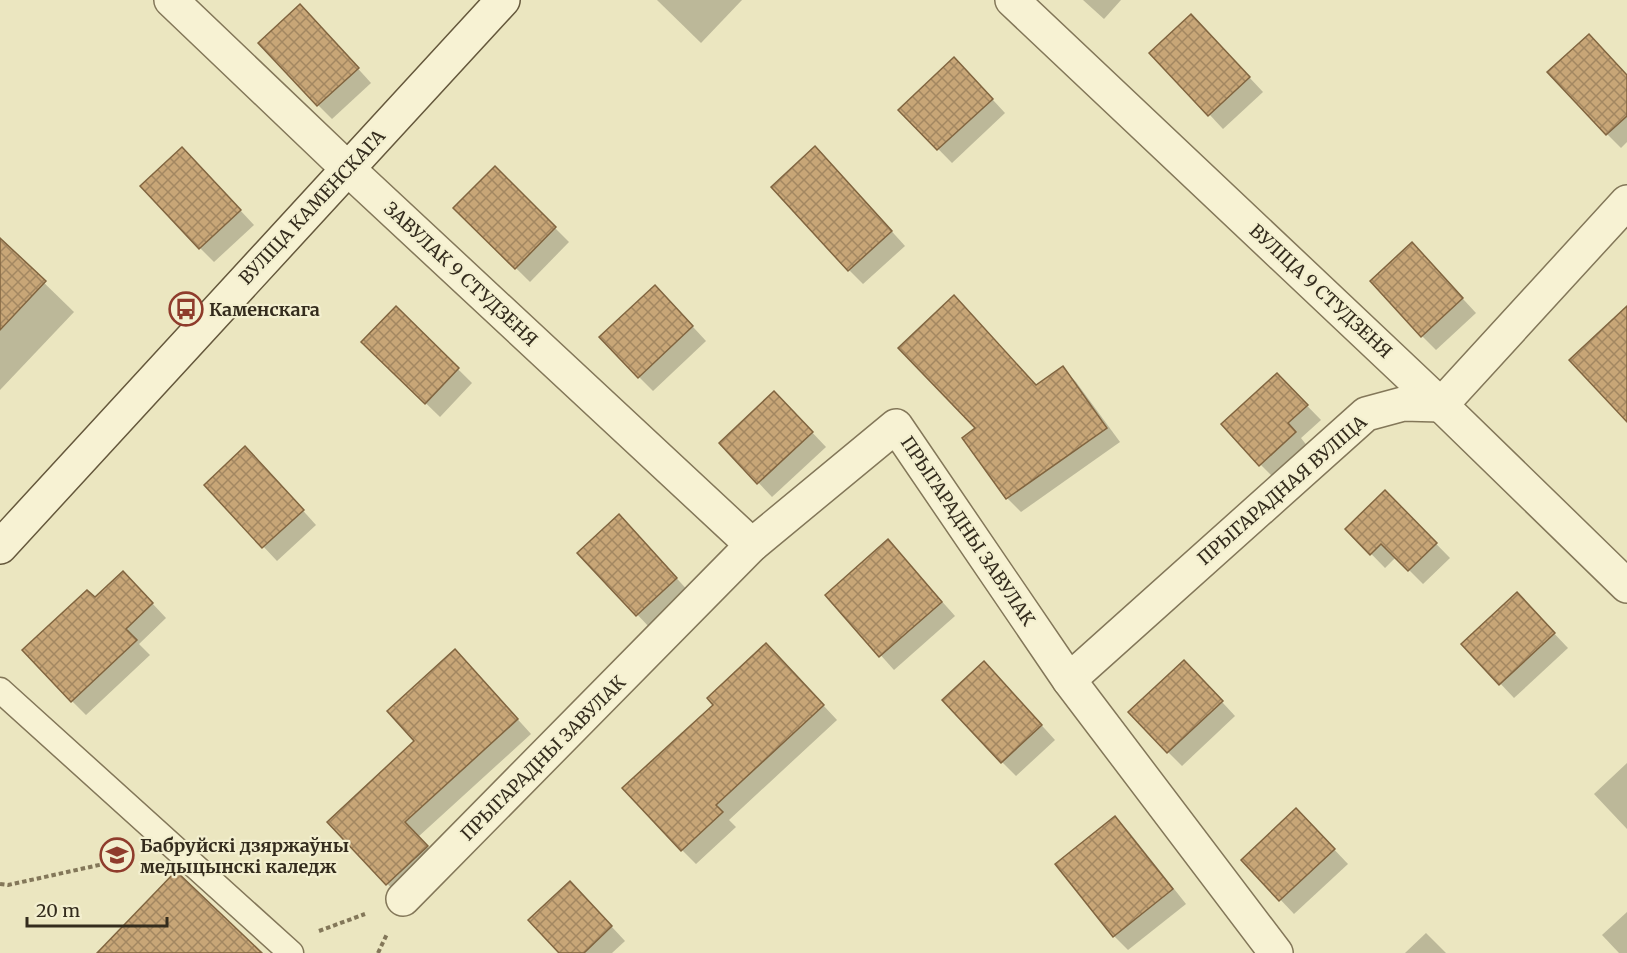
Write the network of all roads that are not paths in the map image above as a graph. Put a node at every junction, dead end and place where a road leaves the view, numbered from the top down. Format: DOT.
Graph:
graph roads {
  1 [pos="171,0"];
  2 [pos="503,0"];
  3 [pos="1012,0"];
  4 [pos="347,168"];
  5 [pos="1627,201"];
  6 [pos="1441,405"];
  7 [pos="752,545"];
  8 [pos="0,547"];
  9 [pos="1627,586"];
  10 [pos="1069,680"];
  11 [pos="0,690"];
  12 [pos="403,899"];
  13 [pos="283,945"];
  14 [pos="1276,953"];
  1 -- 4 [label="street, ЗАВУЛАК 9 СТУДЗЕНЯ"];
  2 -- 4 [label="street, ВУЛІЦА КАМЕНСКАГА"];
  3 -- 6 [label="street, ВУЛІЦА 9 СТУДЗЕНЯ"];
  4 -- 7 [label="street, ЗАВУЛАК 9 СТУДЗЕНЯ"];
  4 -- 8 [label="street, ВУЛІЦА КАМЕНСКАГА"];
  5 -- 6 [label="street"];
  6 -- 9 [label="street, ВУЛІЦА 9 СТУДЗЕНЯ"];
  6 -- 10 [label="street, ПРЫГАРАДНАЯ ВУЛІЦА"];
  7 -- 10 [label="street, ПРЫГАРАДНЫ ЗАВУЛАК"];
  7 -- 12 [label="street, ПРЫГАРАДНЫ ЗАВУЛАК"];
  10 -- 14 [label="street, ПРЫГАРАДНЫ ЗАВУЛАК"];
  11 -- 13 [label="lane"];
}
